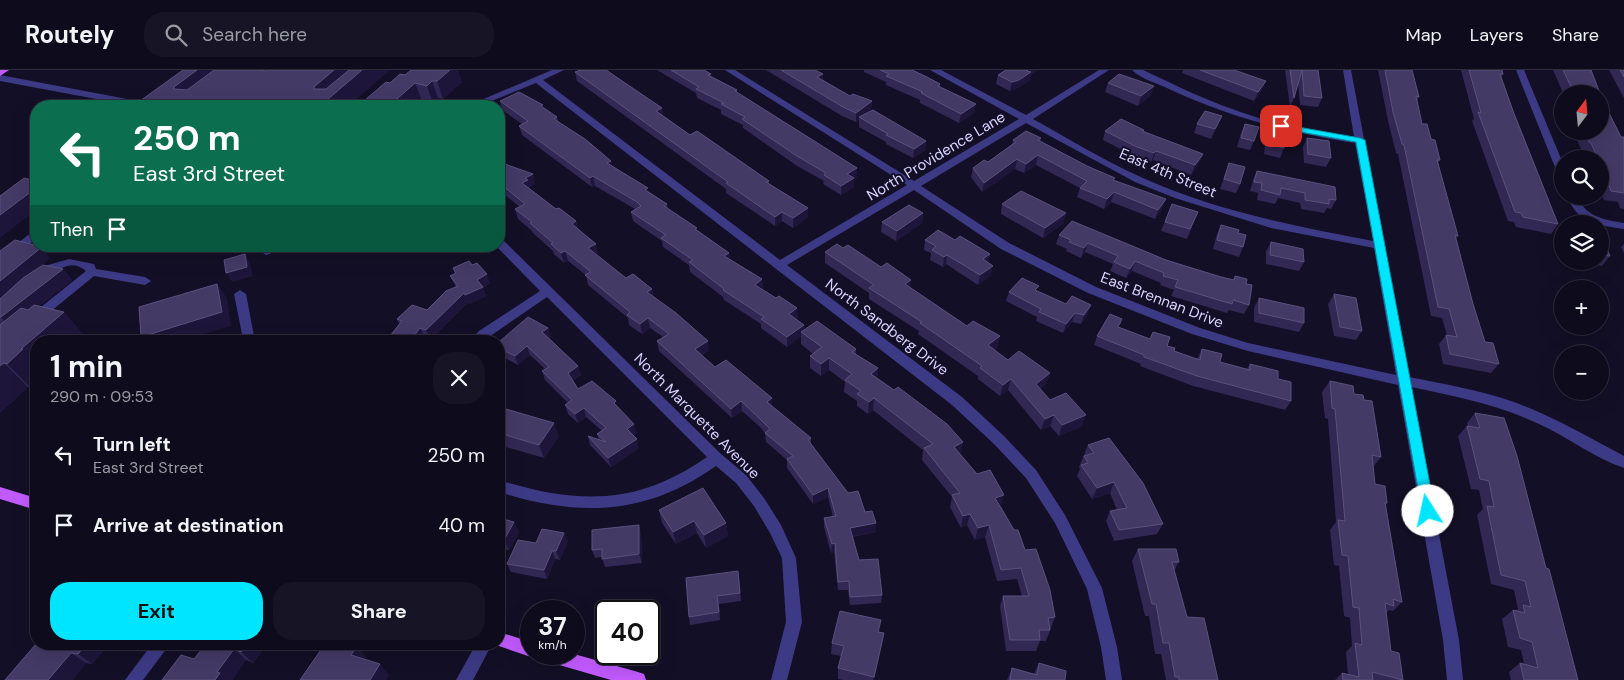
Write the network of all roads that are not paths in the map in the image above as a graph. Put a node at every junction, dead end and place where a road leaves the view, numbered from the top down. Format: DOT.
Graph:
graph roads {
  1 [pos="5,70"];
  2 [pos="560,70"];
  3 [pos="729,70"];
  4 [pos="934,70"];
  5 [pos="1105,70"];
  6 [pos="1136,70"];
  7 [pos="1347,70"];
  8 [pos="1520,70"];
  9 [pos="0,73"];
  10 [pos="0,78"];
  11 [pos="537,80"];
  12 [pos="116,100"];
  13 [pos="487,100"];
  14 [pos="1025,120"];
  15 [pos="1360,140"];
  16 [pos="1554,153"];
  17 [pos="915,186"];
  18 [pos="1577,205"];
  19 [pos="1624,226"];
  20 [pos="30,239"];
  21 [pos="1380,246"];
  22 [pos="505,249"];
  23 [pos="0,263"];
  24 [pos="779,265"];
  25 [pos="92,272"];
  26 [pos="145,281"];
  27 [pos="29,286"];
  28 [pos="548,291"];
  29 [pos="240,294"];
  30 [pos="23,328"];
  31 [pos="248,335"];
  32 [pos="483,335"];
  33 [pos="1406,382"];
  34 [pos="716,458"];
  35 [pos="1624,462"];
  36 [pos="505,488"];
  37 [pos="0,493"];
  38 [pos="30,502"];
  39 [pos="505,641"];
  40 [pos="520,645"];
  41 [pos="157,650"];
  42 [pos="481,650"];
  43 [pos="585,665"];
  44 [pos="133,680"];
  45 [pos="464,680"];
  46 [pos="638,680"];
  47 [pos="779,680"];
  48 [pos="1114,680"];
  49 [pos="1455,680"];
  1 -- 9 [label="main road"];
  2 -- 11 [label="street"];
  3 -- 17 [label="street, East Brennan Drive"];
  4 -- 14 [label="street, East 4th Street"];
  5 -- 14 [label="street, North Providence Lane"];
  6 -- 15 [label="street"];
  7 -- 15 [label="street"];
  8 -- 16 [label="street"];
  10 -- 12 [label="street"];
  11 -- 13 [label="street"];
  11 -- 24 [label="street, North Sandberg Drive"];
  14 -- 17 [label="street, North Providence Lane"];
  14 -- 21 [label="street, East 4th Street"];
  15 -- 21 [label="street"];
  17 -- 24 [label="street, North Providence Lane"];
  17 -- 33 [label="street, East Brennan Drive"];
  18 -- 19 [label="street"];
  20 -- 23 [label="street"];
  21 -- 33 [label="street"];
  22 -- 28 [label="street, North Marquette Avenue"];
  24 -- 48 [label="street, North Sandberg Drive"];
  25 -- 26 [label="street"];
  25 -- 27 [label="street"];
  25 -- 30 [label="street"];
  28 -- 32 [label="street"];
  28 -- 34 [label="street, North Marquette Avenue"];
  29 -- 31 [label="street"];
  33 -- 35 [label="street, East Brennan Drive"];
  33 -- 49 [label="street"];
  34 -- 36 [label="street"];
  34 -- 47 [label="street, North Marquette Avenue"];
  37 -- 38 [label="main road"];
  39 -- 40 [label="main road"];
  41 -- 44 [label="street"];
  42 -- 45 [label="street"];
  43 -- 46 [label="main road"];
}
